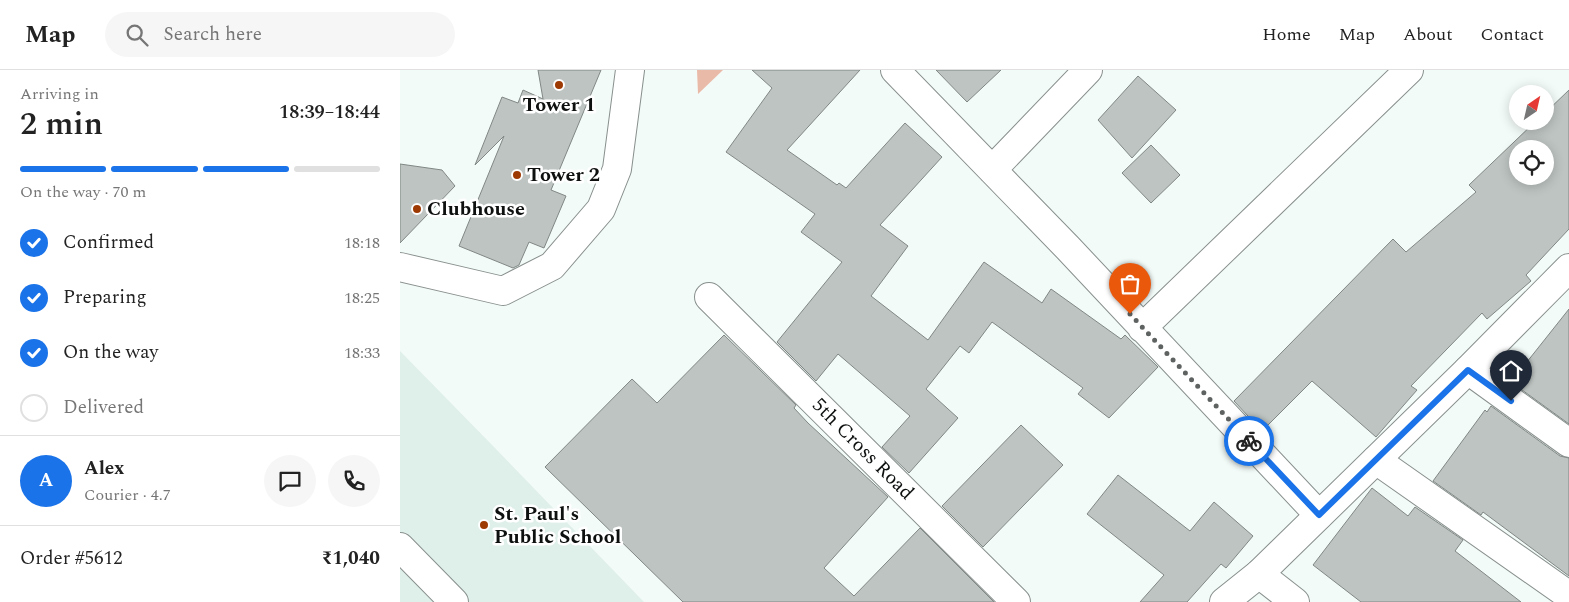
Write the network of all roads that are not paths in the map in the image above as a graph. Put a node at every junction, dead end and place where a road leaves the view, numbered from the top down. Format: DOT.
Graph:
graph roads {
  1 [pos="630,70"];
  2 [pos="895,70"];
  3 [pos="1088,70"];
  4 [pos="1409,70"];
  5 [pos="992,170"];
  6 [pos="400,267"];
  7 [pos="1569,268"];
  8 [pos="709,297"];
  9 [pos="1142,328"];
  10 [pos="1468,370"];
  11 [pos="1569,443"];
  12 [pos="1376,460"];
  13 [pos="1319,515"];
  14 [pos="400,547"];
  15 [pos="1259,574"];
  16 [pos="1564,592"];
  17 [pos="1292,601"];
  18 [pos="454,602"];
  19 [pos="1016,602"];
  20 [pos="1224,602"];
  1 -- 6 [label="street"];
  2 -- 5 [label="street"];
  3 -- 5 [label="street"];
  4 -- 9 [label="street"];
  5 -- 9 [label="street"];
  7 -- 10 [label="street"];
  8 -- 19 [label="street, 5th Cross Road"];
  9 -- 13 [label="street"];
  10 -- 11 [label="street"];
  10 -- 12 [label="street"];
  12 -- 13 [label="street"];
  12 -- 16 [label="street"];
  13 -- 15 [label="street"];
  14 -- 18 [label="street"];
  15 -- 17 [label="street"];
  15 -- 20 [label="street"];
}
